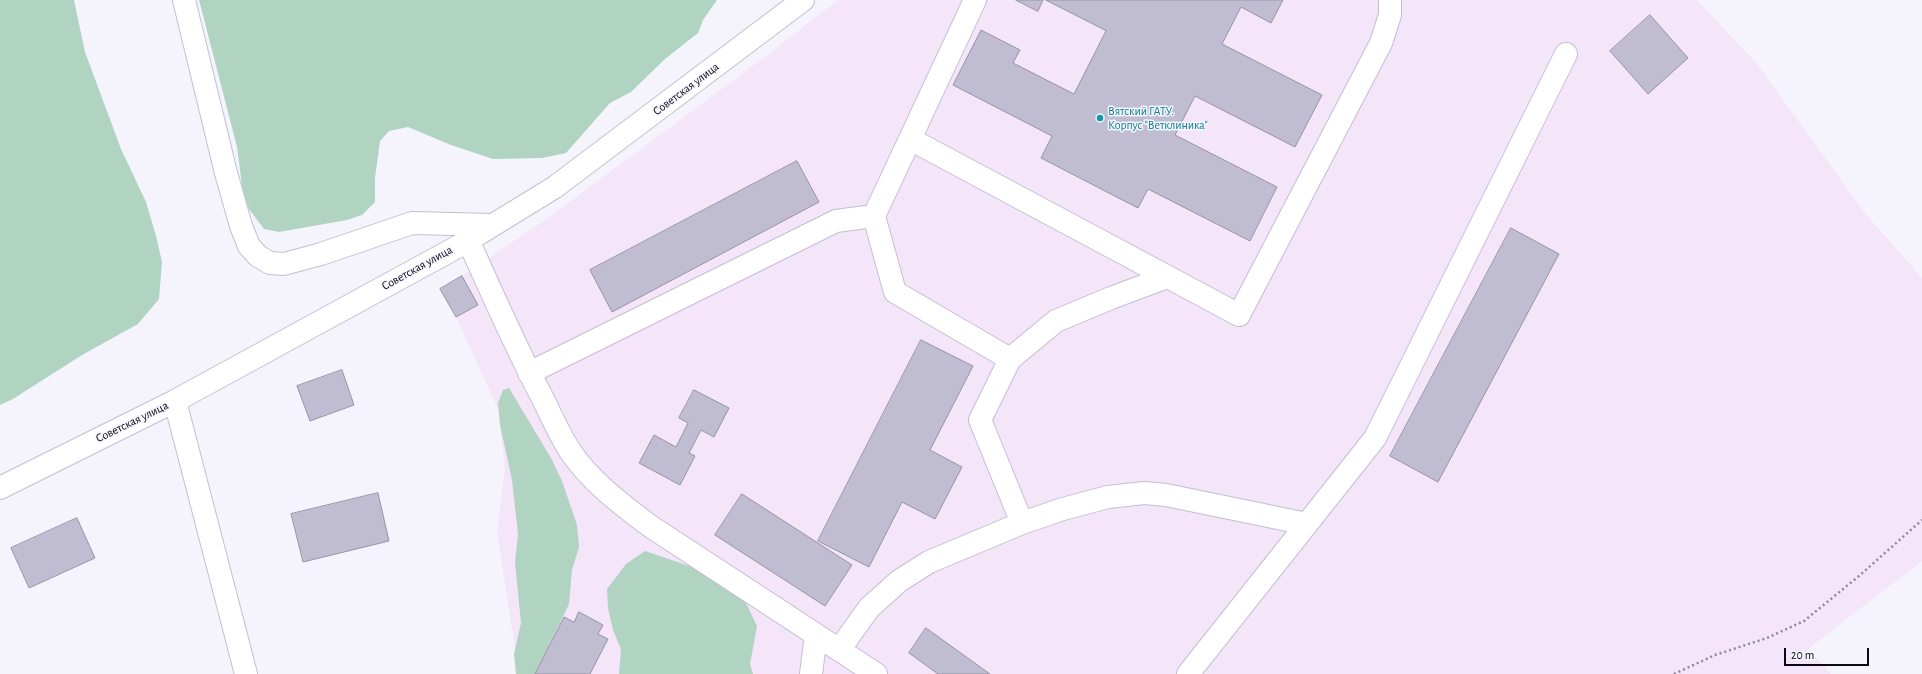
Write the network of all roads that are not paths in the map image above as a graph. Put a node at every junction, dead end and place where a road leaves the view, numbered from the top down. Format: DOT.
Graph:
graph roads {
  1 [pos="184,0"];
  2 [pos="804,0"];
  3 [pos="975,0"];
  4 [pos="1390,0"];
  5 [pos="1566,54"];
  6 [pos="910,139"];
  7 [pos="874,216"];
  8 [pos="493,225"];
  9 [pos="468,240"];
  10 [pos="1167,277"];
  11 [pos="1010,359"];
  12 [pos="529,372"];
  13 [pos="175,400"];
  14 [pos="0,488"];
  15 [pos="1022,523"];
  16 [pos="1307,524"];
  17 [pos="816,635"];
  18 [pos="838,650"];
  19 [pos="246,674"];
  20 [pos="811,674"];
  21 [pos="876,674"];
  22 [pos="1188,674"];
  1 -- 8 [label="street"];
  2 -- 8 [label="street, Советская улица"];
  3 -- 6 [label="street"];
  4 -- 10 [label="street"];
  5 -- 16 [label="street"];
  6 -- 7 [label="street"];
  6 -- 10 [label="street"];
  7 -- 11 [label="street"];
  7 -- 12 [label="street"];
  8 -- 9 [label="street, Советская улица"];
  9 -- 12 [label="street"];
  9 -- 13 [label="street, Советская улица"];
  10 -- 11 [label="street"];
  11 -- 15 [label="street"];
  12 -- 17 [label="street"];
  13 -- 14 [label="street, Советская улица"];
  13 -- 19 [label="street"];
  15 -- 16 [label="street"];
  15 -- 18 [label="street"];
  16 -- 22 [label="street"];
  17 -- 18 [label="street"];
  17 -- 20 [label="street"];
  18 -- 21 [label="street"];
}
